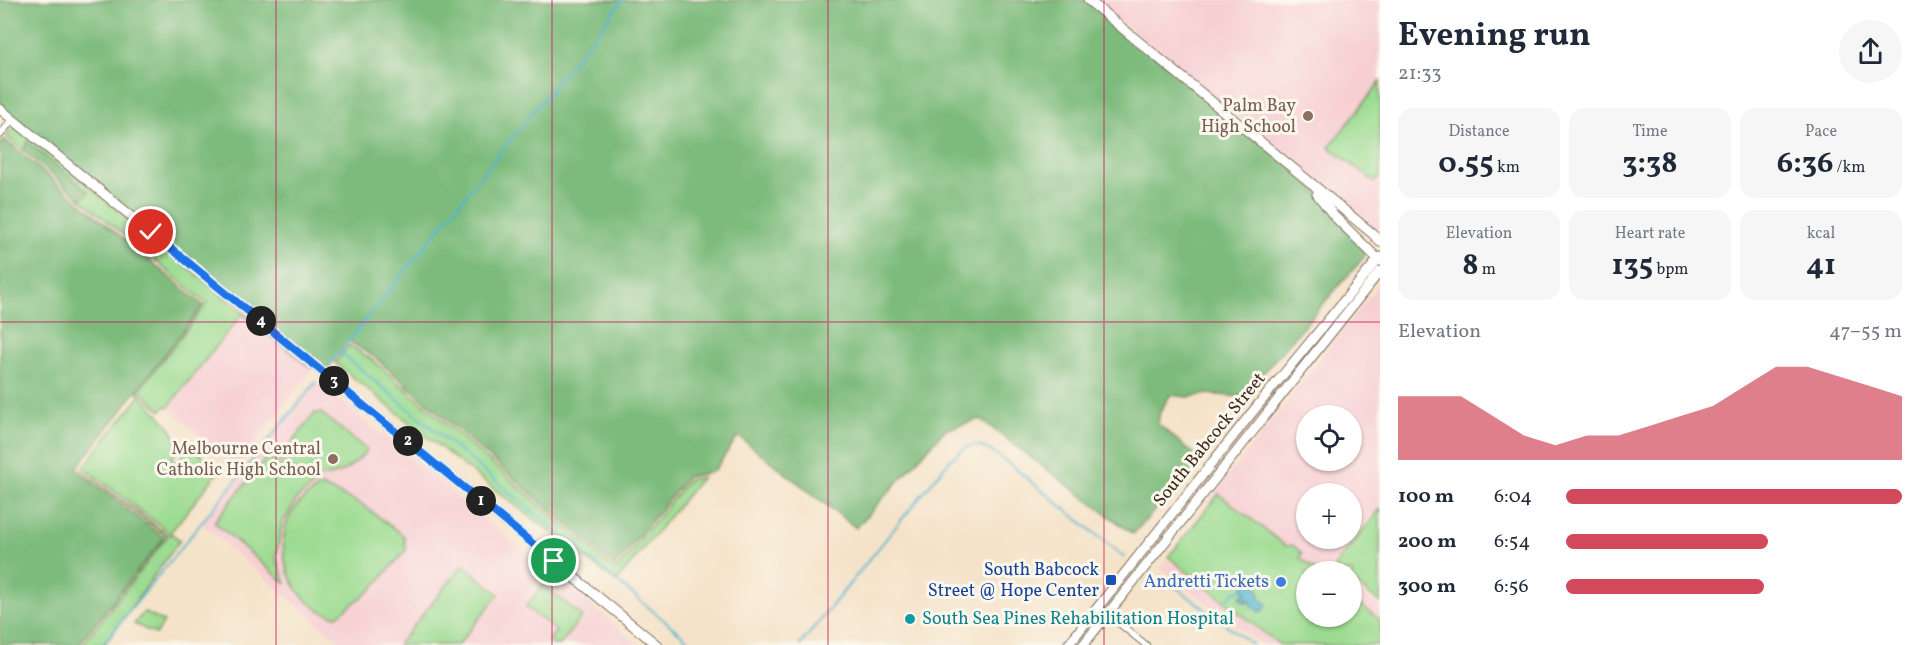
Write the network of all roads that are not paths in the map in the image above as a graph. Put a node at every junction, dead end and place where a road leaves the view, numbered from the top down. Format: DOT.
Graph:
graph roads {
  1 [pos="1088,0"];
  2 [pos="0,109"];
  3 [pos="13,119"];
  4 [pos="0,135"];
  5 [pos="1306,180"];
  6 [pos="1380,242"];
  7 [pos="1380,259"];
  8 [pos="1380,271"];
  9 [pos="1099,608"];
  10 [pos="1108,614"];
  11 [pos="657,645"];
  12 [pos="1068,645"];
  13 [pos="1083,645"];
  14 [pos="1146,645"];
  1 -- 5 [label="street"];
  2 -- 3 [label="street"];
  3 -- 4 [label="street"];
  3 -- 11 [label="street"];
  5 -- 6 [label="street"];
  5 -- 7 [label="street"];
  7 -- 9 [label="street, South Babcock Street"];
  8 -- 10 [label="street, South Babcock Street"];
  9 -- 10 [label="street"];
  9 -- 12 [label="street, South Babcock Street"];
  10 -- 13 [label="street, South Babcock Street"];
  10 -- 14 [label="street"];
}
